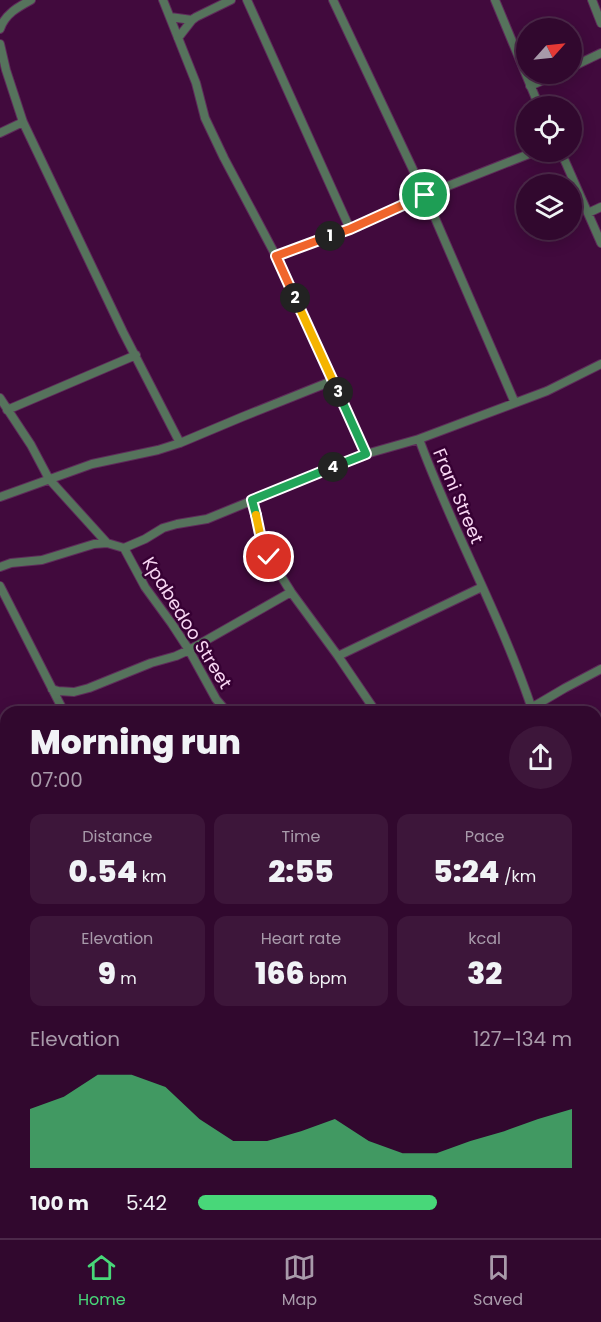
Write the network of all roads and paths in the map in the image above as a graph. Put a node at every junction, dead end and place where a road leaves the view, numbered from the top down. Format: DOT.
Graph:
graph roads {
  1 [pos="31,0"];
  2 [pos="163,0"];
  3 [pos="231,0"];
  4 [pos="247,0"];
  5 [pos="333,0"];
  6 [pos="495,0"];
  7 [pos="592,0"];
  8 [pos="170,17"];
  9 [pos="192,20"];
  10 [pos="601,23"];
  11 [pos="0,29"];
  12 [pos="178,38"];
  13 [pos="0,44"];
  14 [pos="601,53"];
  15 [pos="582,62"];
  16 [pos="3,69"];
  17 [pos="534,84"];
  18 [pos="530,86"];
  19 [pos="534,96"];
  20 [pos="23,122"];
  21 [pos="0,133"];
  22 [pos="516,159"];
  23 [pos="565,162"];
  24 [pos="425,195"];
  25 [pos="601,207"];
  26 [pos="588,213"];
  27 [pos="350,229"];
  28 [pos="601,243"];
  29 [pos="276,256"];
  30 [pos="136,355"];
  31 [pos="601,364"];
  32 [pos="332,381"];
  33 [pos="0,399"];
  34 [pos="515,403"];
  35 [pos="6,413"];
  36 [pos="419,439"];
  37 [pos="180,443"];
  38 [pos="366,454"];
  39 [pos="49,478"];
  40 [pos="0,497"];
  41 [pos="252,500"];
  42 [pos="106,543"];
  43 [pos="124,548"];
  44 [pos="0,567"];
  45 [pos="0,586"];
  46 [pos="482,587"];
  47 [pos="291,592"];
  48 [pos="189,650"];
  49 [pos="338,656"];
  50 [pos="601,669"];
  51 [pos="52,689"];
  52 [pos="61,706"];
  53 [pos="220,706"];
  54 [pos="372,706"];
  55 [pos="530,706"];
  56 [pos="538,706"];
  1 -- 11 [label="street"];
  2 -- 8 [label="street"];
  3 -- 9 [label="street"];
  4 -- 27 [label="street"];
  5 -- 24 [label="street"];
  6 -- 18 [label="street"];
  7 -- 10 [label="street"];
  8 -- 9 [label="street"];
  8 -- 12 [label="street"];
  9 -- 12 [label="street"];
  12 -- 29 [label="street"];
  13 -- 16 [label="street"];
  14 -- 15 [label="street"];
  16 -- 20 [label="street"];
  17 -- 18 [label="street"];
  18 -- 19 [label="street"];
  20 -- 21 [label="street"];
  20 -- 30 [label="street"];
  22 -- 24 [label="street"];
  23 -- 26 [label="street"];
  24 -- 27 [label="street"];
  24 -- 34 [label="street"];
  25 -- 26 [label="street"];
  26 -- 28 [label="street"];
  27 -- 29 [label="street"];
  29 -- 32 [label="street"];
  30 -- 35 [label="street"];
  30 -- 37 [label="street"];
  31 -- 34 [label="street, Frani Street"];
  32 -- 37 [label="street"];
  32 -- 38 [label="street"];
  33 -- 35 [label="street"];
  34 -- 36 [label="street, Frani Street"];
  35 -- 39 [label="street"];
  36 -- 38 [label="street"];
  36 -- 46 [label="street, Frani Street"];
  37 -- 39 [label="street"];
  38 -- 41 [label="street"];
  39 -- 40 [label="street"];
  39 -- 42 [label="street"];
  41 -- 43 [label="street"];
  41 -- 47 [label="street"];
  42 -- 43 [label="street"];
  42 -- 44 [label="street"];
  43 -- 48 [label="street, Kpabedoo Street"];
  45 -- 51 [label="street"];
  46 -- 49 [label="street"];
  46 -- 55 [label="street, Frani Street"];
  47 -- 48 [label="street"];
  47 -- 49 [label="street"];
  48 -- 51 [label="street"];
  48 -- 53 [label="street, Kpabedoo Street"];
  49 -- 54 [label="street"];
  50 -- 56 [label="street"];
  51 -- 52 [label="street"];
}
